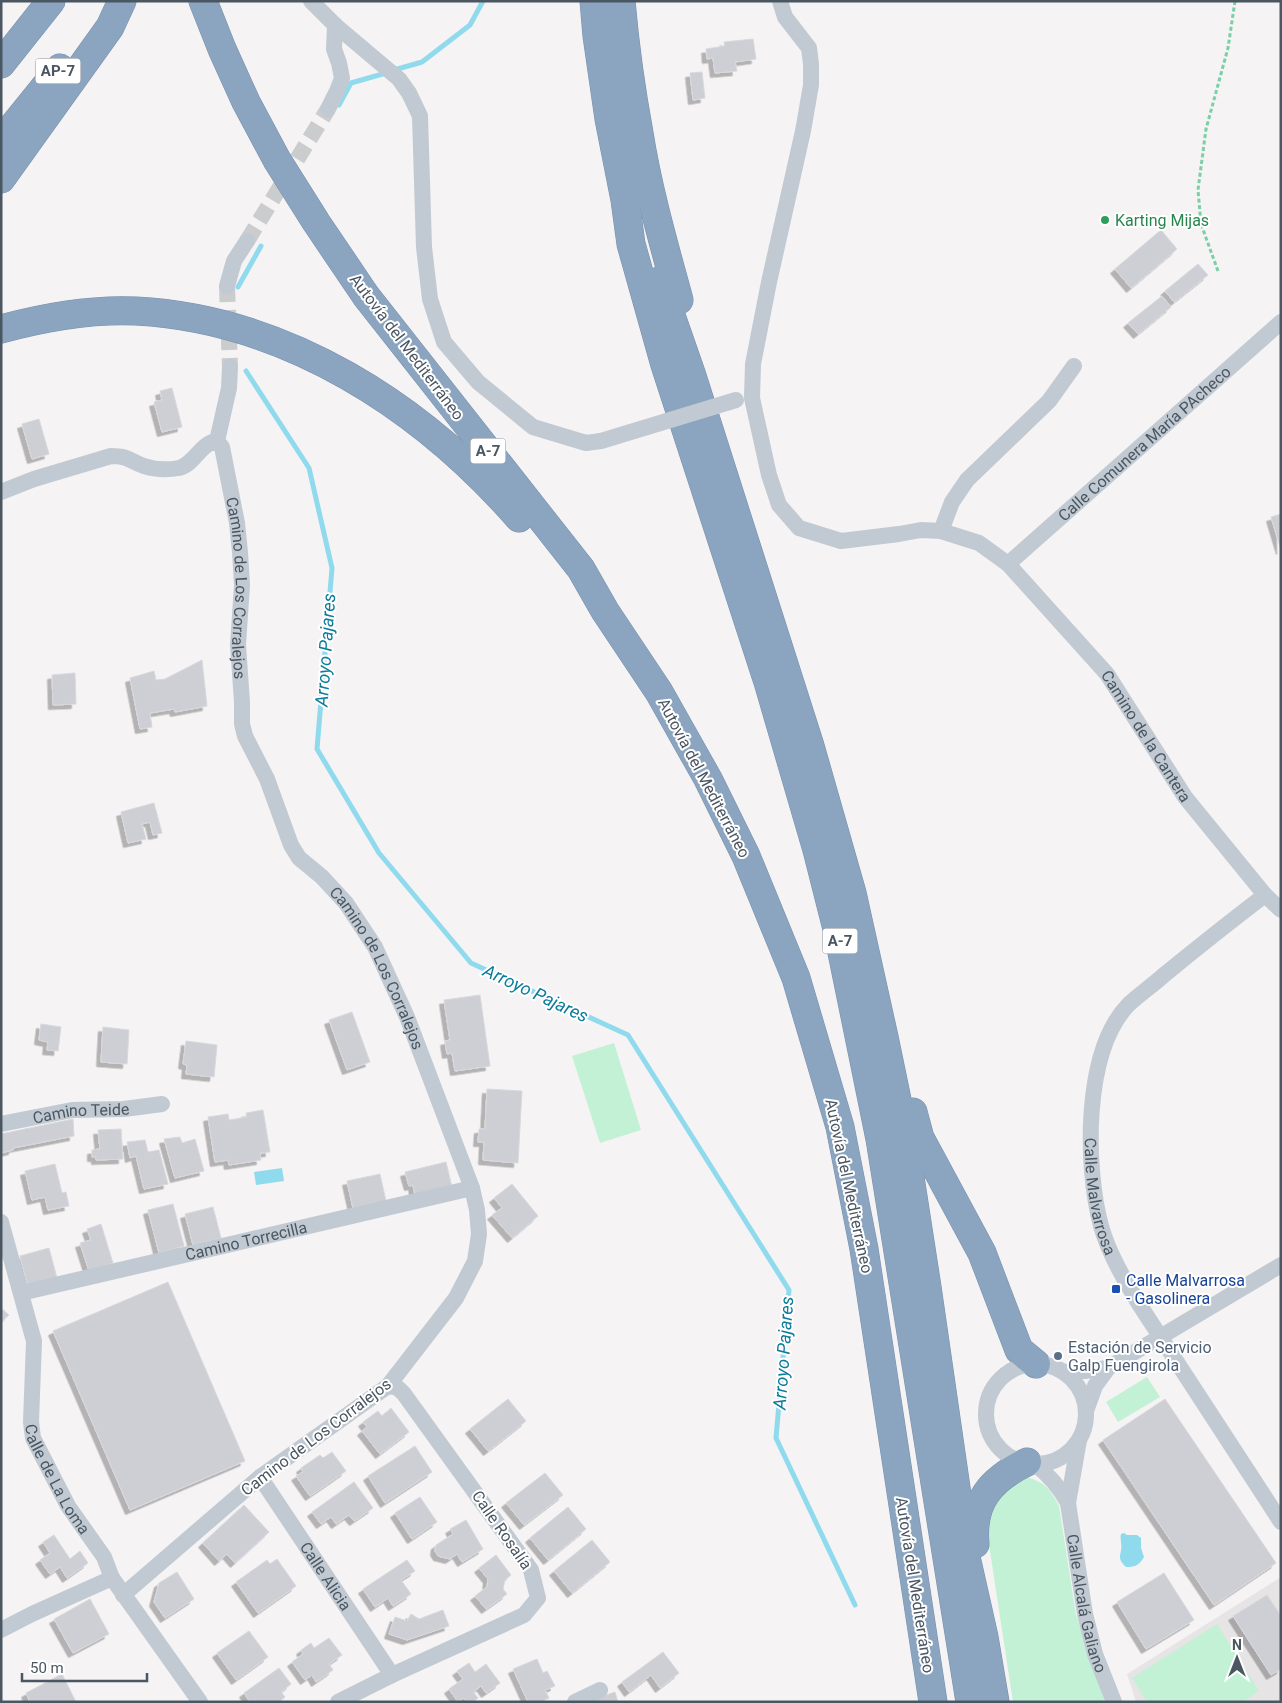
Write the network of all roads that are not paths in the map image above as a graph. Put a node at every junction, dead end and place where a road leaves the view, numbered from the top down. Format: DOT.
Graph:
graph roads {
  1 [pos="51,1"];
  2 [pos="114,1"];
  3 [pos="122,1"];
  4 [pos="203,1"];
  5 [pos="311,1"];
  6 [pos="594,1"];
  7 [pos="621,1"];
  8 [pos="780,1"];
  9 [pos="335,26"];
  10 [pos="1,64"];
  11 [pos="328,109"];
  12 [pos="1,141"];
  13 [pos="1,179"];
  14 [pos="625,200"];
  15 [pos="247,241"];
  16 [pos="227,286"];
  17 [pos="1281,322"];
  18 [pos="1,329"];
  19 [pos="1074,366"];
  20 [pos="230,367"];
  21 [pos="691,373"];
  22 [pos="744,399"];
  23 [pos="217,441"];
  24 [pos="1,492"];
  25 [pos="941,531"];
  26 [pos="1008,564"];
  27 [pos="605,611"];
  28 [pos="1265,895"];
  29 [pos="1281,910"];
  30 [pos="884,1037"];
  31 [pos="162,1104"];
  32 [pos="1,1124"];
  33 [pos="472,1188"];
  34 [pos="1,1222"];
  35 [pos="1281,1265"];
  36 [pos="21,1293"];
  37 [pos="1160,1338"];
  38 [pos="1036,1364"];
  39 [pos="1108,1368"];
  40 [pos="1063,1372"];
  41 [pos="388,1386"];
  42 [pos="1086,1411"];
  43 [pos="1078,1440"];
  44 [pos="1030,1463"];
  45 [pos="260,1477"];
  46 [pos="1068,1503"];
  47 [pos="1281,1522"];
  48 [pos="112,1578"];
  49 [pos="123,1595"];
  50 [pos="1,1630"];
  51 [pos="984,1637"];
  52 [pos="392,1675"];
  53 [pos="600,1690"];
  54 [pos="200,1702"];
  55 [pos="338,1702"];
  56 [pos="575,1702"];
  57 [pos="933,1702"];
  58 [pos="970,1702"];
  59 [pos="995,1702"];
  60 [pos="1114,1702"];
  1 -- 10 [label="highway, AP-7"];
  2 -- 12 [label="highway, AP-7"];
  3 -- 13 [label="highway"];
  4 -- 27 [label="highway, Autovía del Mediterráneo / A-7"];
  5 -- 9 [label="street"];
  6 -- 14 [label="highway, Autovía del Mediterráneo / A-7"];
  7 -- 21 [label="highway"];
  8 -- 22 [label="street, Camino de la Cantera"];
  9 -- 11 [label="street"];
  9 -- 22 [label="street, bridge"];
  14 -- 21 [label="highway"];
  14 -- 58 [label="highway, Autovía del Mediterráneo / A-7"];
  15 -- 16 [label="street"];
  17 -- 26 [label="street, Calle Comunera María PAcheco"];
  18 -- 27 [label="highway"];
  19 -- 25 [label="street"];
  20 -- 23 [label="street"];
  21 -- 30 [label="highway"];
  22 -- 25 [label="street, Camino de la Cantera"];
  23 -- 24 [label="street"];
  23 -- 33 [label="street, Camino de Los Corralejos"];
  25 -- 26 [label="street, Camino de la Cantera"];
  26 -- 28 [label="street, Camino de la Cantera"];
  27 -- 57 [label="highway, Autovía del Mediterráneo / A-7"];
  28 -- 29 [label="street, Camino de la Cantera"];
  28 -- 37 [label="street, Calle Malvarrosa"];
  30 -- 38 [label="highway"];
  30 -- 51 [label="highway"];
  31 -- 32 [label="street, Camino Teide"];
  33 -- 36 [label="street, Camino Torrecilla"];
  33 -- 41 [label="street, Camino de Los Corralejos"];
  34 -- 36 [label="street, Calle de La Loma"];
  35 -- 37 [label="street"];
  36 -- 48 [label="street, Calle de La Loma"];
  37 -- 39 [label="street"];
  37 -- 47 [label="street, Calle Malvarrosa"];
  38 -- 40 [label="street"];
  38 -- 44 [label="street"];
  39 -- 40 [label="street"];
  39 -- 42 [label="street"];
  40 -- 42 [label="street"];
  41 -- 45 [label="street, Camino de Los Corralejos"];
  41 -- 52 [label="street, Calle Rosalía"];
  42 -- 43 [label="street"];
  43 -- 44 [label="street"];
  43 -- 46 [label="street, Calle Alcalá Galiano"];
  44 -- 46 [label="street, Calle Alcalá Galiano"];
  44 -- 51 [label="highway"];
  45 -- 49 [label="street, Camino de Los Corralejos"];
  45 -- 52 [label="street, Calle Alicia"];
  46 -- 60 [label="street, Calle Alcalá Galiano"];
  48 -- 49 [label="street, Calle de La Loma"];
  48 -- 50 [label="street"];
  49 -- 54 [label="street, Calle de La Loma"];
  51 -- 59 [label="highway"];
  52 -- 55 [label="street, Calle Rosalía"];
  53 -- 56 [label="street"];
}
